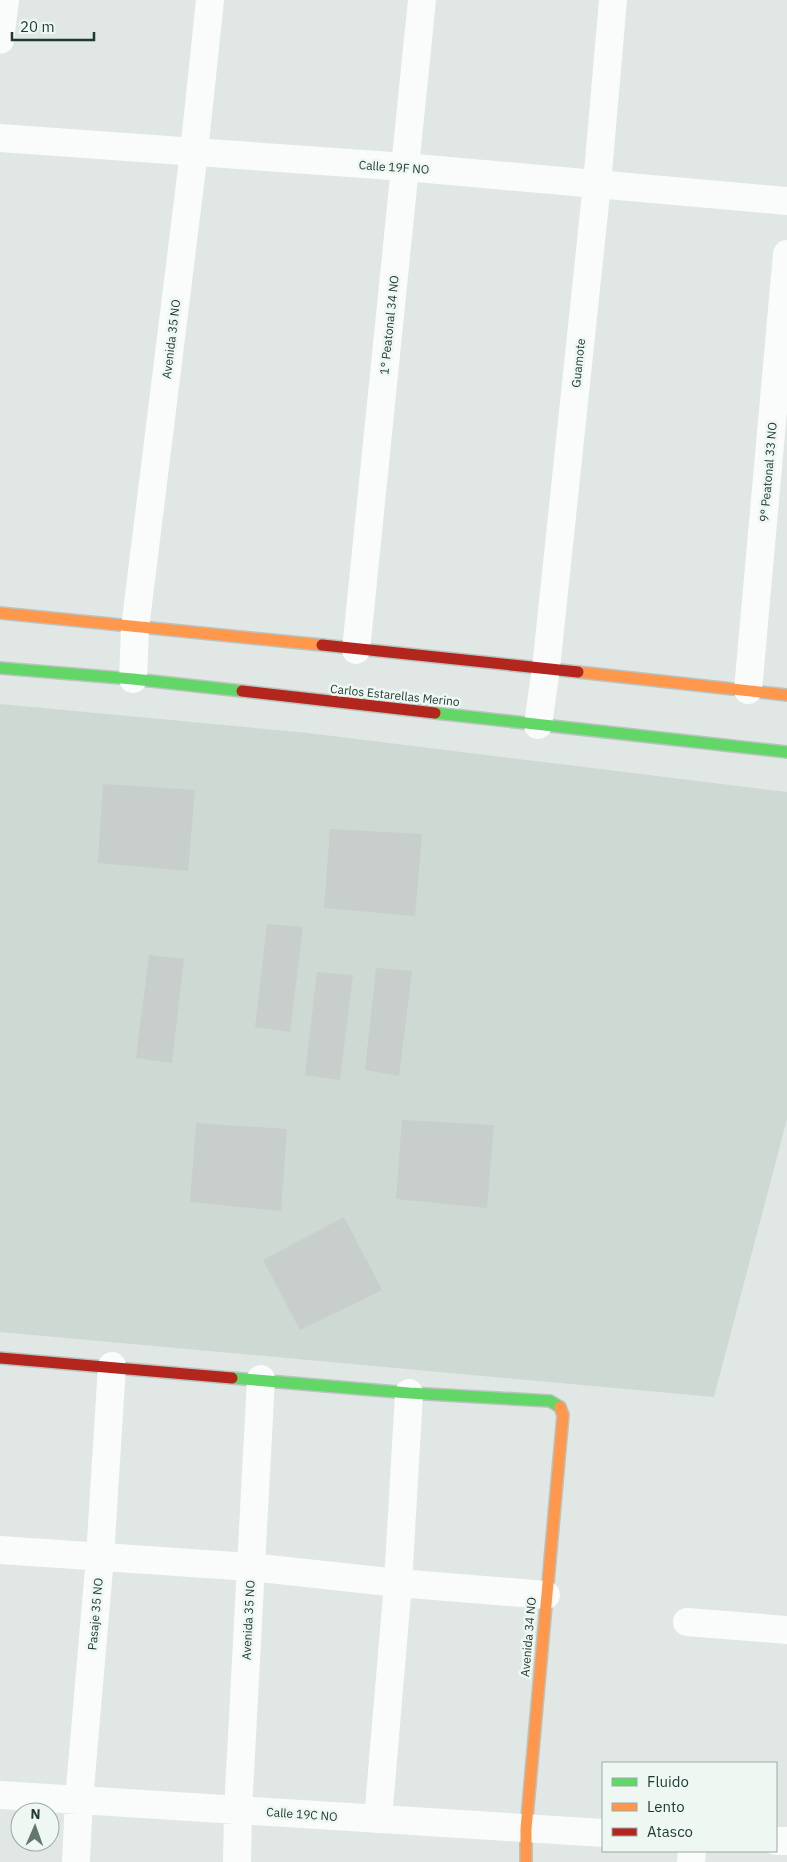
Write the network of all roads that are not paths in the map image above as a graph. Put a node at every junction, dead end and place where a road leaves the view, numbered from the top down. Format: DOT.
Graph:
graph roads {
  1 [pos="5,0"];
  2 [pos="210,0"];
  3 [pos="422,0"];
  4 [pos="613,0"];
  5 [pos="0,40"];
  6 [pos="0,138"];
  7 [pos="194,152"];
  8 [pos="405,168"];
  9 [pos="597,184"];
  10 [pos="787,202"];
  11 [pos="787,254"];
  12 [pos="0,614"];
  13 [pos="135,628"];
  14 [pos="356,650"];
  15 [pos="0,668"];
  16 [pos="546,668"];
  17 [pos="133,679"];
  18 [pos="748,690"];
  19 [pos="787,695"];
  20 [pos="538,725"];
  21 [pos="787,752"];
  22 [pos="0,1358"];
  23 [pos="112,1366"];
  24 [pos="261,1379"];
  25 [pos="409,1393"];
  26 [pos="0,1550"];
  27 [pos="100,1557"];
  28 [pos="250,1568"];
  29 [pos="398,1583"];
  30 [pos="546,1595"];
  31 [pos="688,1622"];
  32 [pos="787,1630"];
  33 [pos="0,1795"];
  34 [pos="79,1800"];
  35 [pos="238,1810"];
  36 [pos="378,1819"];
  37 [pos="526,1829"];
  38 [pos="602,1833"];
  39 [pos="76,1862"];
  40 [pos="237,1862"];
  41 [pos="526,1862"];
  1 -- 5 [label="street"];
  2 -- 7 [label="street, Avenida 35 NO"];
  3 -- 8 [label="street, 1° Peatonal 34 NO"];
  4 -- 9 [label="street, Guamote"];
  6 -- 7 [label="street, Calle 19F NO"];
  7 -- 8 [label="street, Calle 19F NO"];
  7 -- 13 [label="street, Avenida 35 NO"];
  8 -- 9 [label="street, Calle 19F NO"];
  8 -- 14 [label="street, 1° Peatonal 34 NO"];
  9 -- 10 [label="street, Calle 19F NO"];
  9 -- 16 [label="street, Guamote"];
  11 -- 18 [label="street, 9° Peatonal 33 NO"];
  12 -- 13 [label="street"];
  13 -- 14 [label="street"];
  13 -- 17 [label="street, Avenida 35 NO"];
  14 -- 16 [label="street"];
  15 -- 17 [label="street, Carlos Estarellas Merino"];
  16 -- 18 [label="street"];
  16 -- 20 [label="street, Guamote"];
  17 -- 20 [label="street, Carlos Estarellas Merino"];
  18 -- 19 [label="street"];
  20 -- 21 [label="street, Carlos Estarellas Merino"];
  22 -- 23 [label="street"];
  23 -- 24 [label="street"];
  23 -- 27 [label="street, Pasaje 35 NO"];
  24 -- 25 [label="street"];
  24 -- 28 [label="street, Avenida 35 NO"];
  25 -- 29 [label="street"];
  25 -- 30 [label="street, Avenida 34 NO"];
  26 -- 27 [label="street"];
  27 -- 28 [label="street"];
  27 -- 34 [label="street, Pasaje 35 NO"];
  28 -- 29 [label="street"];
  28 -- 35 [label="street, Avenida 35 NO"];
  29 -- 30 [label="street"];
  29 -- 36 [label="street"];
  30 -- 37 [label="street, Avenida 34 NO"];
  31 -- 32 [label="street"];
  33 -- 34 [label="street, Calle 19C NO"];
  34 -- 35 [label="street, Calle 19C NO"];
  34 -- 39 [label="street, Pasaje 35 NO"];
  35 -- 36 [label="street, Calle 19C NO"];
  35 -- 40 [label="street, Avenida 35 NO"];
  36 -- 37 [label="street, Calle 19C NO"];
  37 -- 38 [label="street, Calle 19C NO"];
  37 -- 41 [label="street, Avenida 34 NO"];
}
